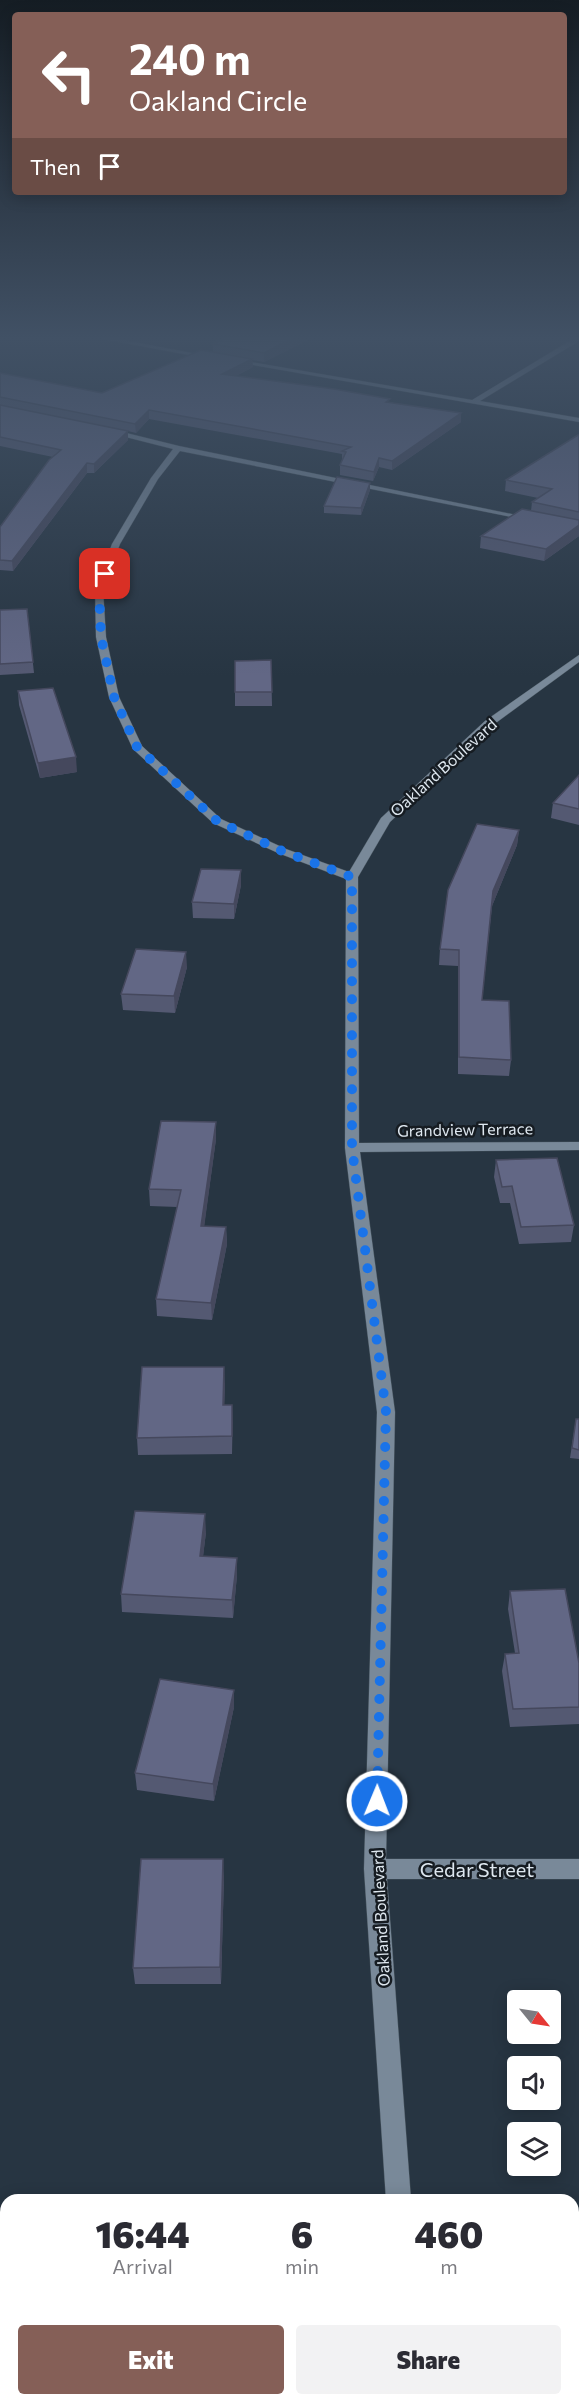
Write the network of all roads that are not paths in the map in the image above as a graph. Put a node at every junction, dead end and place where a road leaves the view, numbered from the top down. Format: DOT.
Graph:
graph roads {
  1 [pos="175,451"];
  2 [pos="199,451"];
  3 [pos="545,521"];
  4 [pos="579,658"];
  5 [pos="352,877"];
  6 [pos="579,1146"];
  7 [pos="352,1148"];
  8 [pos="375,1869"];
  9 [pos="579,1869"];
  10 [pos="399,2194"];
  1 -- 5 [label="street"];
  2 -- 3 [label="street"];
  4 -- 5 [label="street, Oakland Boulevard"];
  5 -- 7 [label="street, Oakland Boulevard"];
  6 -- 7 [label="street, Grandview Terrace"];
  7 -- 8 [label="street, Oakland Boulevard"];
  8 -- 9 [label="street, Cedar Street"];
  8 -- 10 [label="street, Oakland Boulevard"];
}
